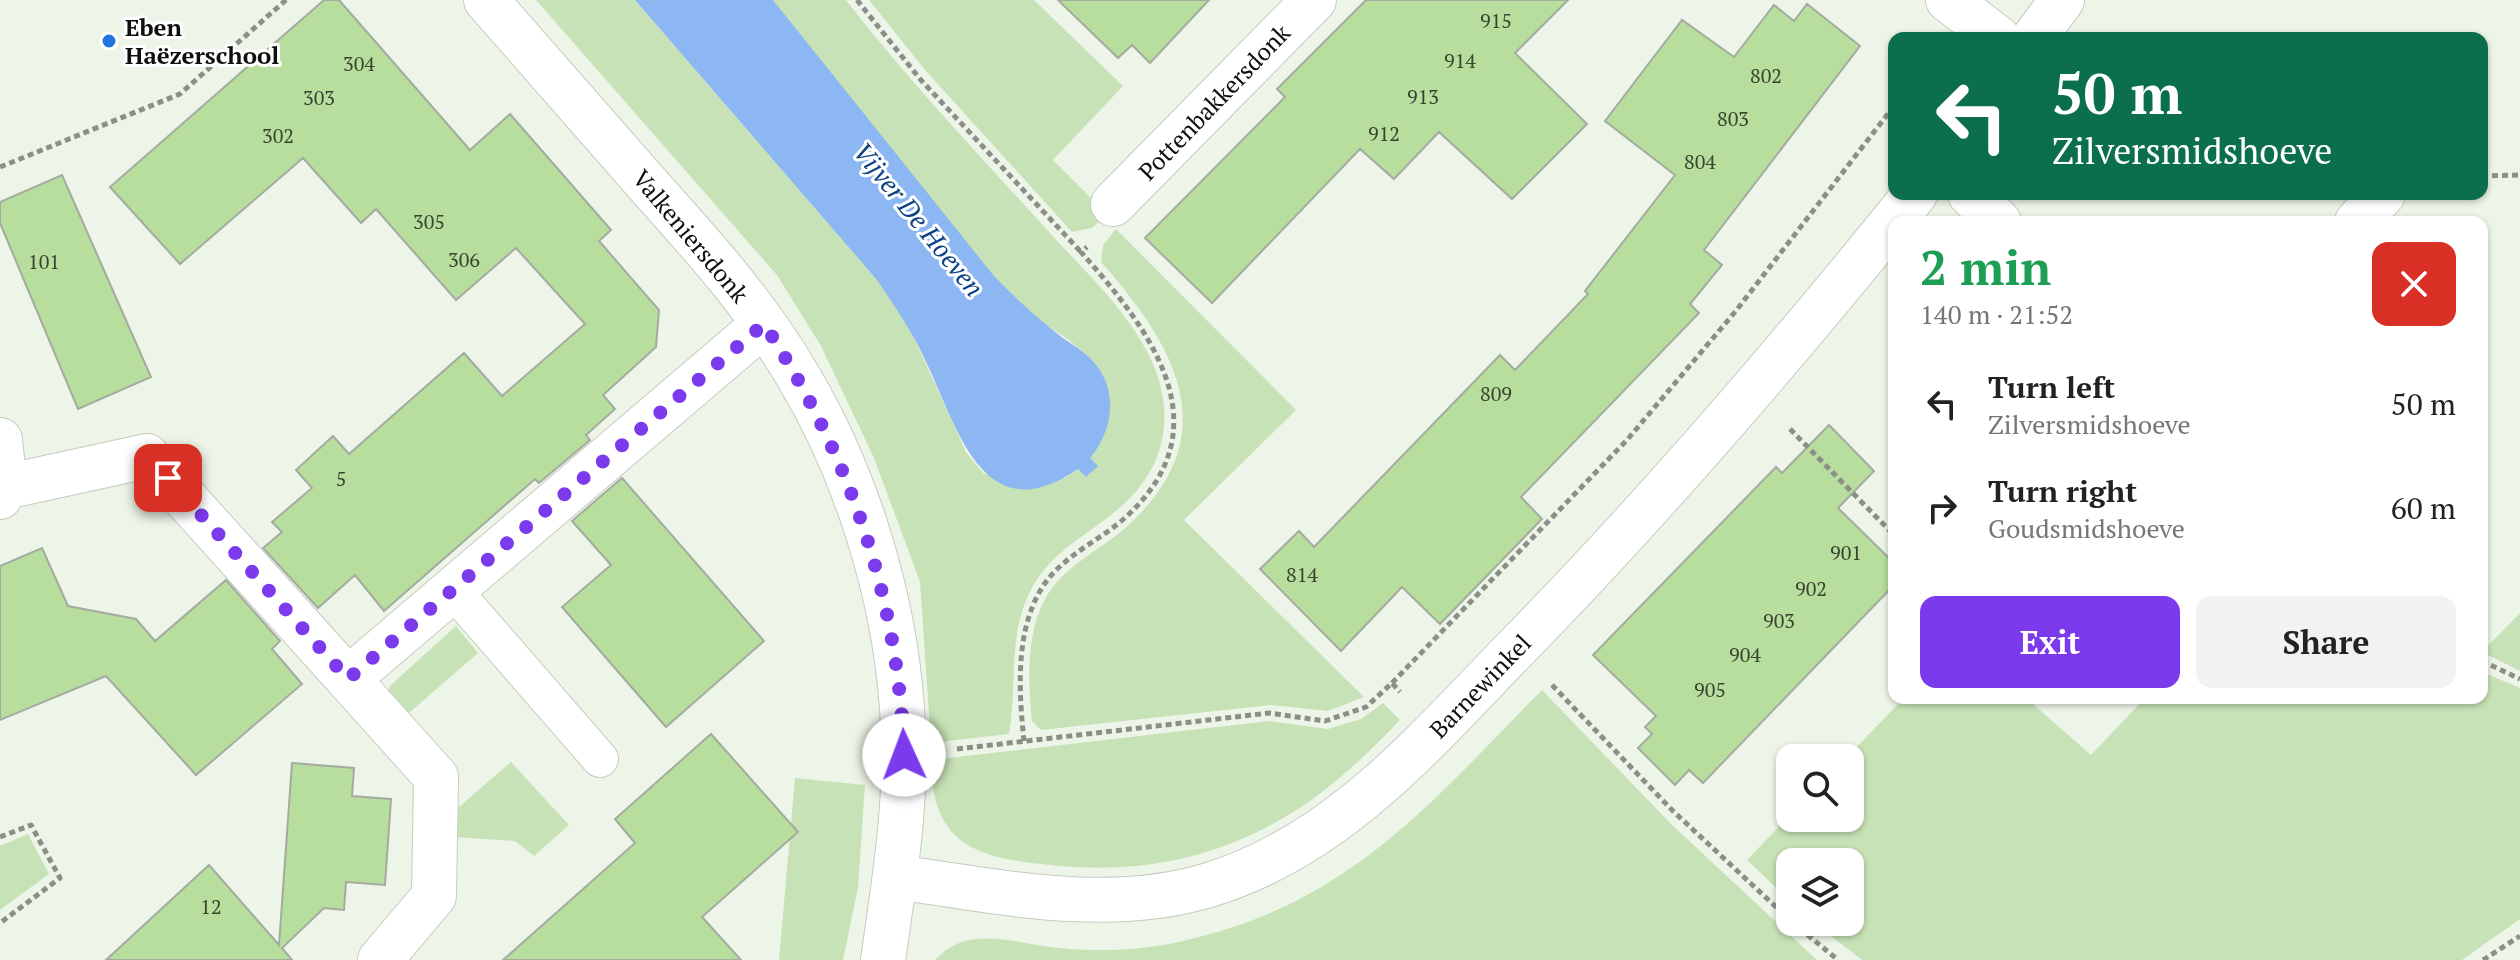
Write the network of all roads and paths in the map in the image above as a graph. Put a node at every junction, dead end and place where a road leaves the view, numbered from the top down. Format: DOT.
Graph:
graph roads {
  1 [pos="286,0"];
  2 [pos="486,0"];
  3 [pos="857,0"];
  4 [pos="1314,0"];
  5 [pos="1948,0"];
  6 [pos="2062,0"];
  7 [pos="1990,32"];
  8 [pos="2038,32"];
  9 [pos="1888,114"];
  10 [pos="0,167"];
  11 [pos="2520,175"];
  12 [pos="2488,176"];
  13 [pos="1910,200"];
  14 [pos="1976,200"];
  15 [pos="2377,200"];
  16 [pos="1113,204"];
  17 [pos="1897,216"];
  18 [pos="1993,216"];
  19 [pos="2363,216"];
  20 [pos="1888,227"];
  21 [pos="1081,252"];
  22 [pos="764,324"];
  23 [pos="1753,391"];
  24 [pos="0,440"];
  25 [pos="2,492"];
  26 [pos="1888,529"];
  27 [pos="453,590"];
  28 [pos="1517,647"];
  29 [pos="2488,664"];
  30 [pos="348,679"];
  31 [pos="2520,679"];
  32 [pos="1392,683"];
  33 [pos="1438,730"];
  34 [pos="1024,741"];
  35 [pos="904,755"];
  36 [pos="600,759"];
  37 [pos="0,837"];
  38 [pos="895,877"];
  39 [pos="1776,907"];
  40 [pos="0,923"];
  41 [pos="1809,936"];
  42 [pos="2520,936"];
  43 [pos="380,960"];
  44 [pos="883,960"];
  45 [pos="1838,960"];
  46 [pos="2483,960"];
  1 -- 10 [label="path"];
  2 -- 22 [label="street, Valkeniersdonk"];
  3 -- 21 [label="path"];
  4 -- 16 [label="street, Pottenbakkersdonk"];
  5 -- 7 [label="street"];
  6 -- 8 [label="street"];
  9 -- 32 [label="path"];
  11 -- 12 [label="path"];
  13 -- 17 [label="street, Barnewinkel"];
  14 -- 18 [label="street"];
  15 -- 19 [label="street"];
  16 -- 21 [label="path"];
  20 -- 23 [label="street, Barnewinkel"];
  21 -- 34 [label="path"];
  22 -- 27 [label="street"];
  22 -- 35 [label="street, Valkeniersdonk"];
  23 -- 26 [label="path"];
  23 -- 28 [label="street, Barnewinkel"];
  24 -- 25 [label="street"];
  25 -- 30 [label="street"];
  27 -- 30 [label="street"];
  27 -- 36 [label="lane"];
  28 -- 33 [label="street, Barnewinkel"];
  28 -- 39 [label="path"];
  29 -- 31 [label="path"];
  30 -- 43 [label="street"];
  32 -- 33 [label="path"];
  32 -- 34 [label="path"];
  33 -- 38 [label="street, Barnewinkel"];
  34 -- 35 [label="path"];
  35 -- 38 [label="street, Valkeniersdonk"];
  37 -- 40 [label="path"];
  38 -- 44 [label="street, Valkeniersdonk"];
  41 -- 45 [label="path"];
  42 -- 46 [label="path"];
}
